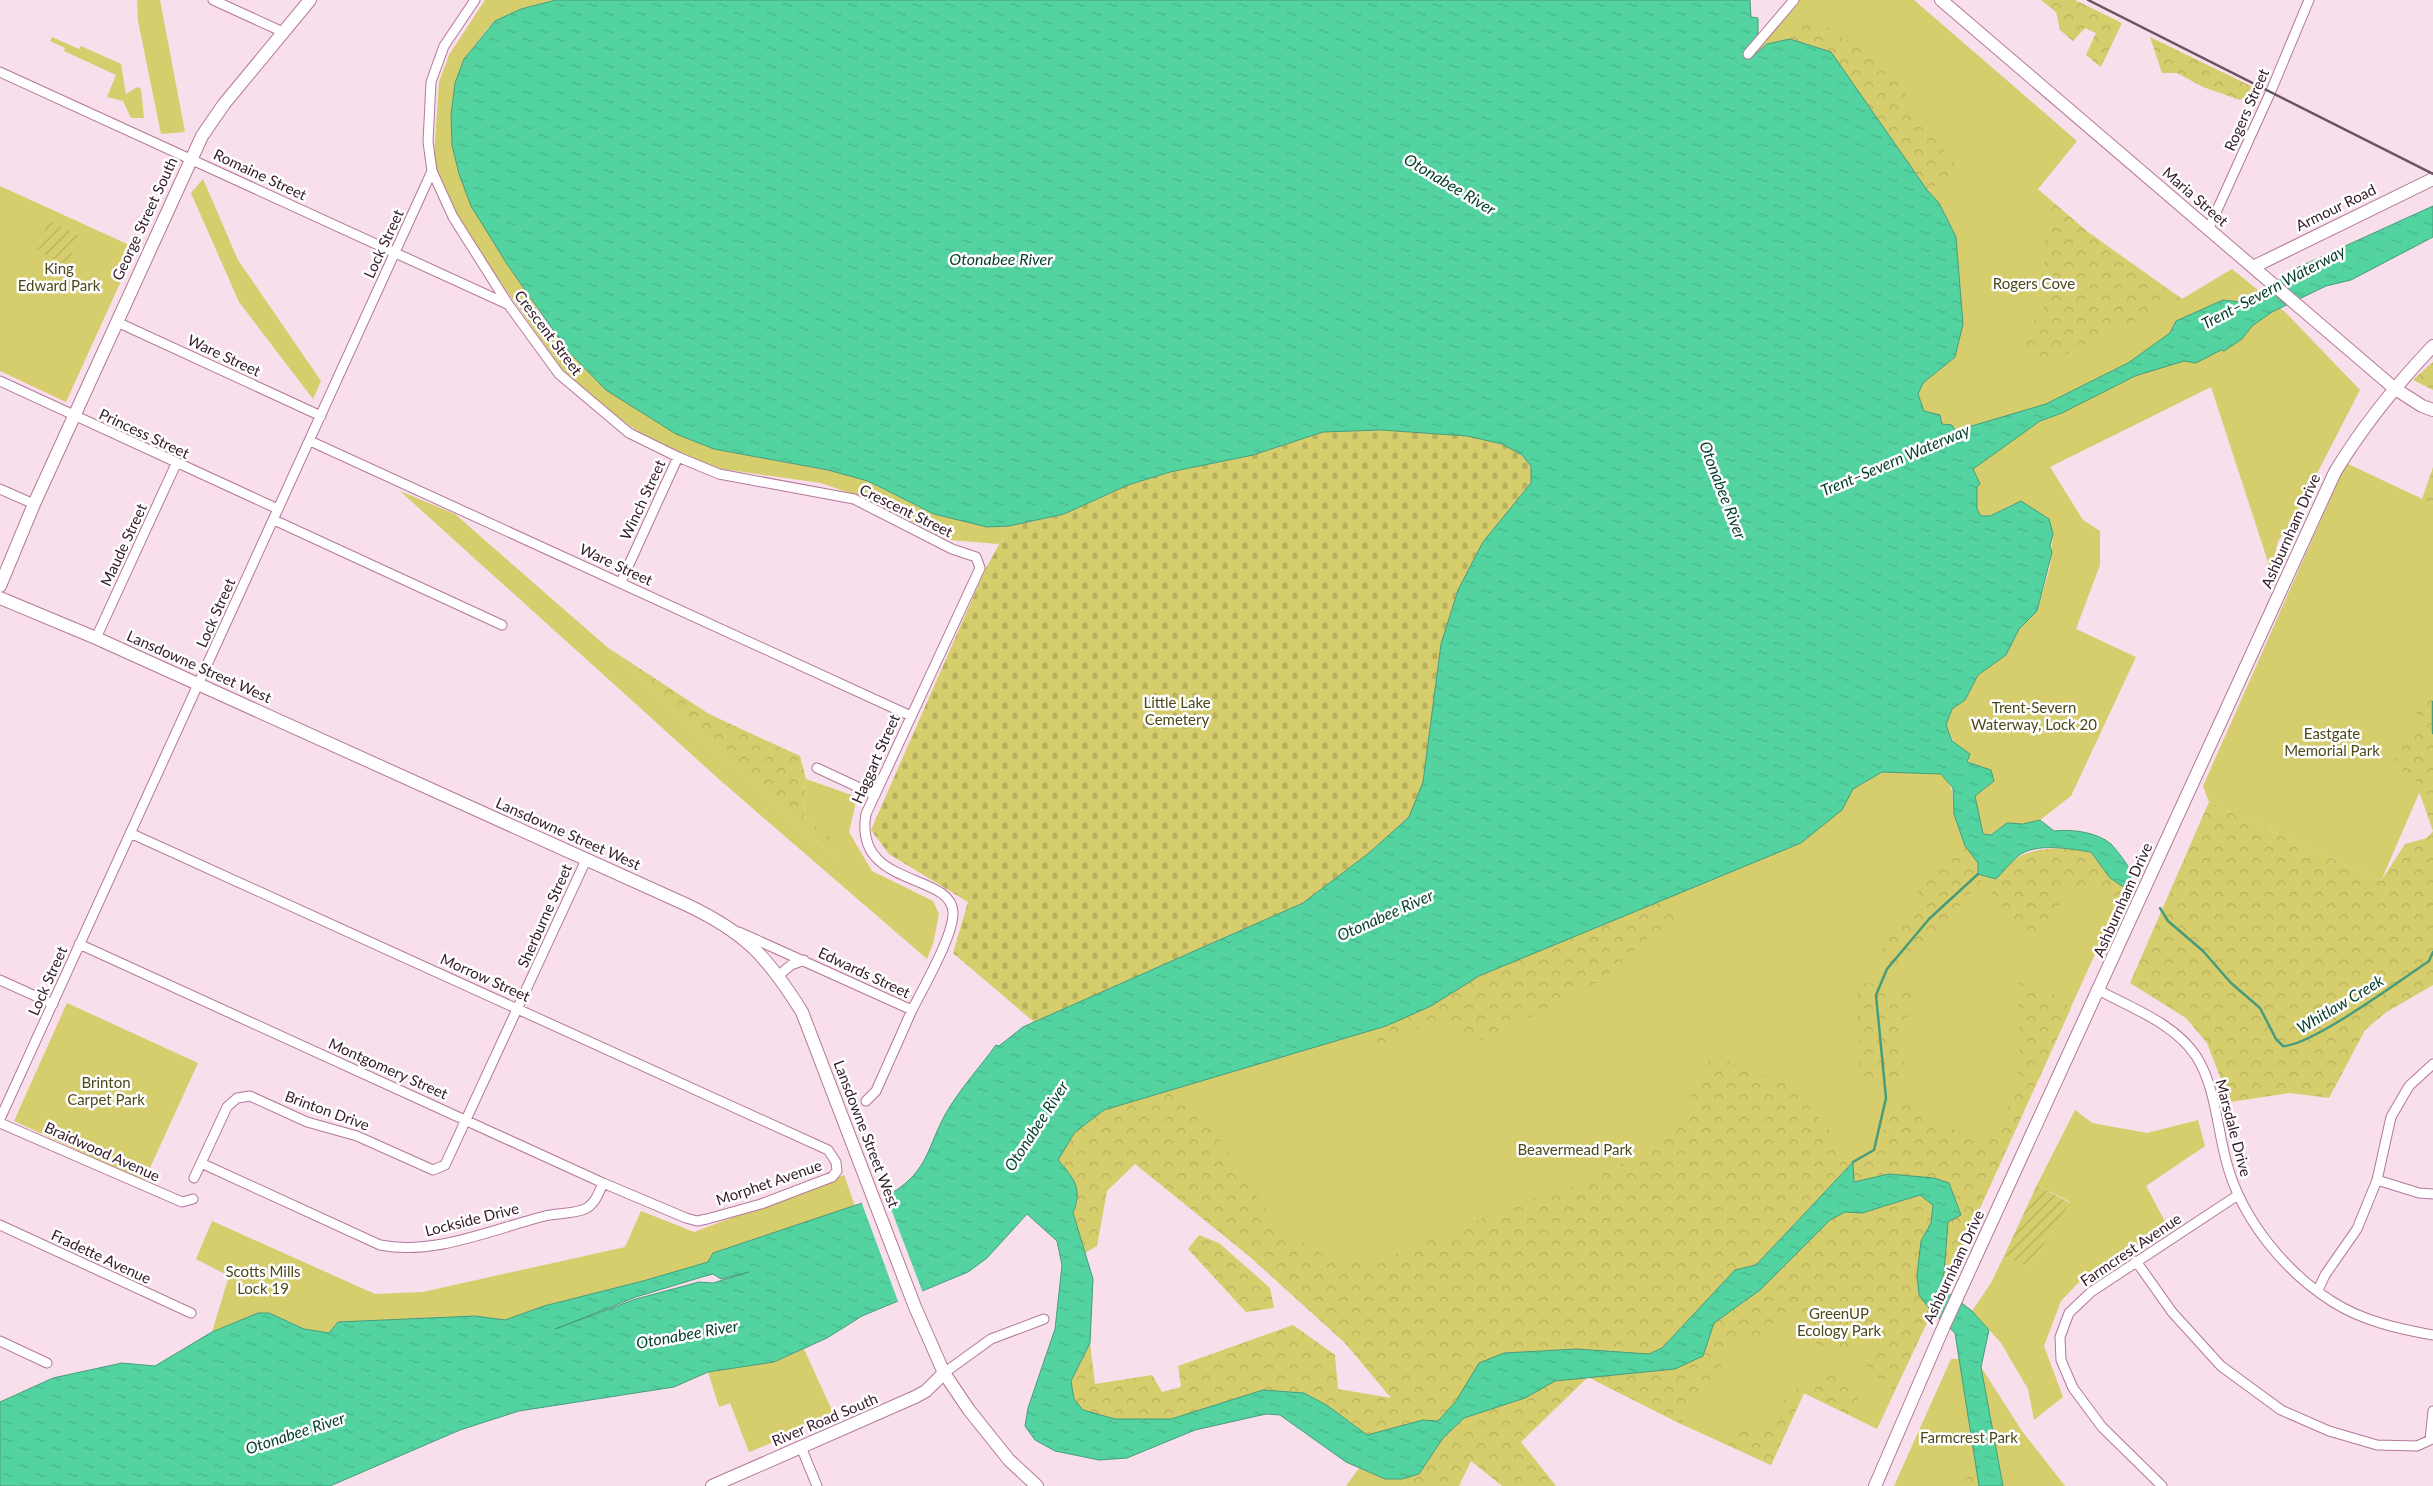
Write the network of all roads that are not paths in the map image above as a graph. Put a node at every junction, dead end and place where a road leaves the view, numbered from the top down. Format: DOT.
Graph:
graph roads {
  1 [pos="213,0"];
  2 [pos="310,0"];
  3 [pos="475,0"];
  4 [pos="1794,0"];
  5 [pos="1941,0"];
  6 [pos="2309,0"];
  7 [pos="283,32"];
  8 [pos="1748,54"];
  9 [pos="0,72"];
  10 [pos="191,158"];
  11 [pos="432,171"];
  12 [pos="2433,179"];
  13 [pos="2208,230"];
  14 [pos="395,252"];
  15 [pos="2253,267"];
  16 [pos="508,304"];
  17 [pos="117,322"];
  18 [pos="2433,346"];
  19 [pos="0,381"];
  20 [pos="2394,388"];
  21 [pos="2433,410"];
  22 [pos="74,416"];
  23 [pos="320,416"];
  24 [pos="310,441"];
  25 [pos="678,456"];
  26 [pos="176,464"];
  27 [pos="0,489"];
  28 [pos="34,504"];
  29 [pos="278,509"];
  30 [pos="274,520"];
  31 [pos="976,557"];
  32 [pos="621,582"];
  33 [pos="0,586"];
  34 [pos="0,598"];
  35 [pos="502,625"];
  36 [pos="96,638"];
  37 [pos="199,685"];
  38 [pos="911,716"];
  39 [pos="817,768"];
  40 [pos="875,795"];
  41 [pos="130,833"];
  42 [pos="586,860"];
  43 [pos="732,929"];
  44 [pos="79,944"];
  45 [pos="804,960"];
  46 [pos="779,975"];
  47 [pos="0,980"];
  48 [pos="2100,991"];
  49 [pos="52,1004"];
  50 [pos="518,1008"];
  51 [pos="912,1010"];
  52 [pos="2433,1064"];
  53 [pos="866,1101"];
  54 [pos="0,1121"];
  55 [pos="468,1121"];
  56 [pos="828,1150"];
  57 [pos="201,1163"];
  58 [pos="194,1178"];
  59 [pos="2377,1180"];
  60 [pos="603,1182"];
  61 [pos="2433,1194"];
  62 [pos="2238,1195"];
  63 [pos="193,1199"];
  64 [pos="686,1218"];
  65 [pos="0,1226"];
  66 [pos="2136,1261"];
  67 [pos="2318,1290"];
  68 [pos="191,1313"];
  69 [pos="1044,1319"];
  70 [pos="2433,1335"];
  71 [pos="0,1341"];
  72 [pos="47,1363"];
  73 [pos="944,1373"];
  74 [pos="2433,1411"];
  75 [pos="801,1448"];
  76 [pos="712,1486"];
  77 [pos="817,1486"];
  78 [pos="1037,1486"];
  79 [pos="1875,1486"];
  80 [pos="2162,1486"];
  1 -- 7 [label="street"];
  2 -- 7 [label="main road, George Street South"];
  3 -- 11 [label="street, Crescent Street"];
  4 -- 8 [label="street"];
  5 -- 13 [label="main road, Maria Street"];
  6 -- 13 [label="street, Rogers Street"];
  7 -- 10 [label="main road, George Street South"];
  9 -- 10 [label="street, Romaine Street"];
  10 -- 14 [label="street, Romaine Street"];
  10 -- 17 [label="main road, George Street South"];
  11 -- 14 [label="street, Lock Street"];
  11 -- 16 [label="street, Crescent Street"];
  12 -- 15 [label="main road, Armour Road"];
  13 -- 15 [label="main road, Maria Street"];
  14 -- 16 [label="street, Romaine Street"];
  14 -- 23 [label="street, Lock Street"];
  15 -- 20 [label="main road, Maria Street"];
  16 -- 25 [label="street, Crescent Street"];
  17 -- 22 [label="main road, George Street South"];
  17 -- 23 [label="street, Ware Street"];
  18 -- 20 [label="main road, Ashburnham Drive"];
  19 -- 22 [label="street, Princess Street"];
  20 -- 21 [label="main road, Maria Street"];
  20 -- 48 [label="main road, Ashburnham Drive"];
  22 -- 26 [label="street, Princess Street"];
  22 -- 28 [label="main road, George Street South"];
  23 -- 24 [label="street, Lock Street"];
  24 -- 29 [label="street, Lock Street"];
  24 -- 32 [label="street, Ware Street"];
  25 -- 31 [label="street, Crescent Street"];
  25 -- 32 [label="street, Winch Street"];
  26 -- 29 [label="street, Princess Street"];
  26 -- 36 [label="street, Maude Street"];
  27 -- 28 [label="street"];
  28 -- 33 [label="main road, George Street South"];
  29 -- 30 [label="street, Lock Street"];
  30 -- 35 [label="street"];
  30 -- 37 [label="street, Lock Street"];
  31 -- 38 [label="street, Haggart Street"];
  32 -- 38 [label="street, Ware Street"];
  34 -- 36 [label="main road, Lansdowne Street West"];
  36 -- 37 [label="main road, Lansdowne Street West"];
  37 -- 41 [label="street, Lock Street"];
  37 -- 42 [label="main road, Lansdowne Street West"];
  38 -- 40 [label="street, Haggart Street"];
  39 -- 40 [label="street"];
  40 -- 51 [label="street, Haggart Street"];
  41 -- 44 [label="street, Lock Street"];
  41 -- 50 [label="street, Morrow Street"];
  42 -- 43 [label="main road, Lansdowne Street West"];
  42 -- 50 [label="street, Sherburne Street"];
  43 -- 45 [label="street, Edwards Street"];
  43 -- 46 [label="main road, Lansdowne Street West"];
  44 -- 49 [label="street, Lock Street"];
  44 -- 55 [label="street, Montgomery Street"];
  45 -- 46 [label="street, Edwards Street"];
  45 -- 51 [label="street, Edwards Street"];
  46 -- 73 [label="main road, Lansdowne Street West"];
  47 -- 49 [label="street"];
  48 -- 62 [label="street, Marsdale Drive"];
  48 -- 79 [label="main road, Ashburnham Drive"];
  49 -- 54 [label="street, Lock Street"];
  50 -- 55 [label="street, Sherburne Street"];
  50 -- 56 [label="street, Morrow Street"];
  51 -- 53 [label="street, Haggart Street"];
  52 -- 59 [label="street"];
  54 -- 63 [label="street, Braidwood Avenue"];
  55 -- 57 [label="street, Brinton Drive"];
  55 -- 60 [label="street, Montgomery Street"];
  56 -- 64 [label="street, Morphet Avenue"];
  57 -- 58 [label="street, Brinton Drive"];
  57 -- 60 [label="street, Lockside Drive"];
  59 -- 61 [label="street"];
  59 -- 67 [label="street"];
  60 -- 64 [label="street, Montgomery Street"];
  62 -- 66 [label="street, Farmcrest Avenue"];
  62 -- 67 [label="street, Marsdale Drive"];
  65 -- 68 [label="street, Fradette Avenue"];
  66 -- 74 [label="street"];
  66 -- 80 [label="street, Farmcrest Avenue"];
  67 -- 70 [label="street, Marsdale Drive"];
  69 -- 73 [label="street"];
  71 -- 72 [label="street"];
  73 -- 75 [label="main road, River Road South"];
  73 -- 78 [label="main road, Lansdowne Street West"];
  75 -- 76 [label="main road, River Road South"];
  75 -- 77 [label="street"];
}
